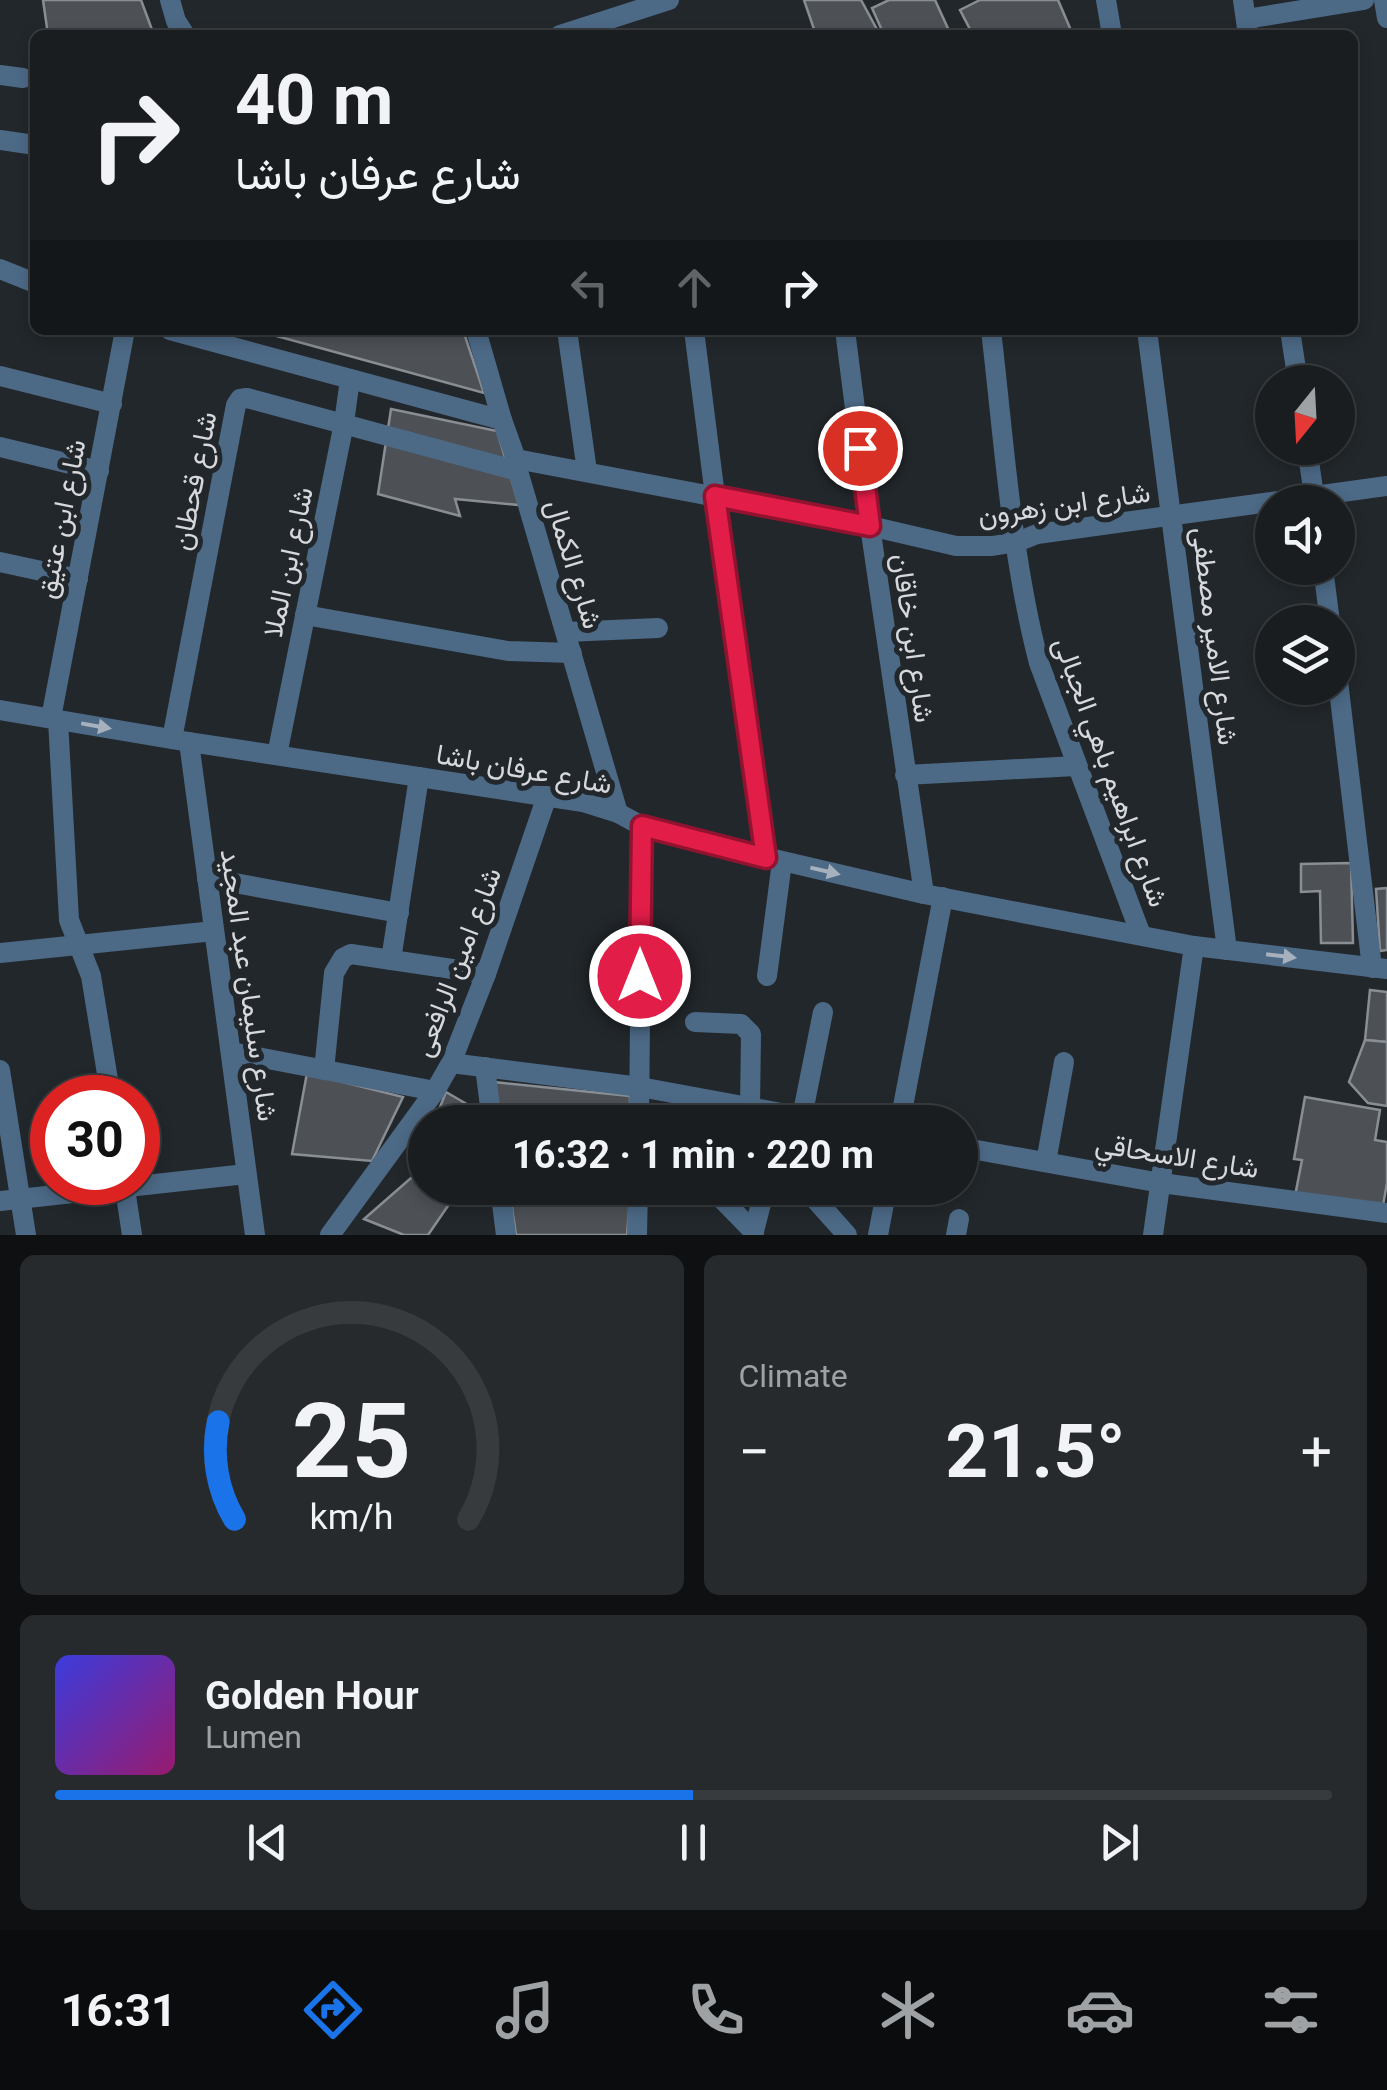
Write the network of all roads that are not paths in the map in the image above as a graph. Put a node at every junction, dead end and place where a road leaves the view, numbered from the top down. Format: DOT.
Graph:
graph roads {
  1 [pos="170,0"];
  2 [pos="669,0"];
  3 [pos="1106,0"];
  4 [pos="1364,0"];
  5 [pos="1384,0"];
  6 [pos="1246,18"];
  7 [pos="1387,18"];
  8 [pos="182,30"];
  9 [pos="576,30"];
  10 [pos="1111,30"];
  11 [pos="0,75"];
  12 [pos="24,78"];
  13 [pos="0,140"];
  14 [pos="30,144"];
  15 [pos="0,270"];
  16 [pos="30,281"];
  17 [pos="124,335"];
  18 [pos="188,335"];
  19 [pos="477,335"];
  20 [pos="568,335"];
  21 [pos="695,335"];
  22 [pos="846,335"];
  23 [pos="992,335"];
  24 [pos="1149,335"];
  25 [pos="1291,335"];
  26 [pos="1295,365"];
  27 [pos="0,376"];
  28 [pos="350,379"];
  29 [pos="112,404"];
  30 [pos="502,420"];
  31 [pos="344,424"];
  32 [pos="0,447"];
  33 [pos="517,465"];
  34 [pos="99,471"];
  35 [pos="587,471"];
  36 [pos="1387,486"];
  37 [pos="1355,492"];
  38 [pos="715,496"];
  39 [pos="1255,507"];
  40 [pos="1172,516"];
  41 [pos="870,526"];
  42 [pos="1017,542"];
  43 [pos="0,562"];
  44 [pos="78,579"];
  45 [pos="305,615"];
  46 [pos="658,628"];
  47 [pos="566,632"];
  48 [pos="572,653"];
  49 [pos="1342,705"];
  50 [pos="0,710"];
  51 [pos="54,719"];
  52 [pos="181,741"];
  53 [pos="277,755"];
  54 [pos="1076,766"];
  55 [pos="905,775"];
  56 [pos="419,777"];
  57 [pos="547,796"];
  58 [pos="618,813"];
  59 [pos="642,826"];
  60 [pos="774,860"];
  61 [pos="207,878"];
  62 [pos="933,896"];
  63 [pos="398,912"];
  64 [pos="214,932"];
  65 [pos="1141,936"];
  66 [pos="80,946"];
  67 [pos="1194,946"];
  68 [pos="1227,950"];
  69 [pos="0,953"];
  70 [pos="391,960"];
  71 [pos="1380,968"];
  72 [pos="486,974"];
  73 [pos="766,976"];
  74 [pos="823,1012"];
  75 [pos="696,1022"];
  76 [pos="230,1052"];
  77 [pos="1064,1062"];
  78 [pos="451,1063"];
  79 [pos="485,1067"];
  80 [pos="0,1070"];
  81 [pos="324,1070"];
  82 [pos="106,1075"];
  83 [pos="640,1088"];
  84 [pos="435,1091"];
  85 [pos="490,1105"];
  86 [pos="640,1105"];
  87 [pos="734,1105"];
  88 [pos="750,1105"];
  89 [pos="792,1105"];
  90 [pos="902,1105"];
  91 [pos="978,1149"];
  92 [pos="1046,1162"];
  93 [pos="246,1174"];
  94 [pos="160,1182"];
  95 [pos="1161,1184"];
  96 [pos="11,1200"];
  97 [pos="127,1205"];
  98 [pos="502,1205"];
  99 [pos="638,1205"];
  100 [pos="727,1205"];
  101 [pos="760,1205"];
  102 [pos="820,1205"];
  103 [pos="884,1205"];
  104 [pos="1387,1213"];
  105 [pos="753,1233"];
  106 [pos="26,1235"];
  107 [pos="132,1235"];
  108 [pos="254,1235"];
  109 [pos="330,1235"];
  110 [pos="506,1235"];
  111 [pos="637,1235"];
  112 [pos="847,1235"];
  113 [pos="878,1235"];
  114 [pos="1154,1235"];
  1 -- 8 [label="street"];
  2 -- 9 [label="street"];
  3 -- 10 [label="street"];
  4 -- 6 [label="street"];
  5 -- 7 [label="street"];
  11 -- 12 [label="street"];
  13 -- 14 [label="street"];
  15 -- 16 [label="street"];
  17 -- 29 [label="street, شارع ابن عتيق"];
  18 -- 28 [label="street"];
  19 -- 30 [label="street, شارع الكمال"];
  20 -- 35 [label="street"];
  21 -- 38 [label="street"];
  22 -- 41 [label="street, شارع ابن خاقان"];
  23 -- 42 [label="street, شارع ابراهيم باهي الجبالى"];
  24 -- 40 [label="street, شارع الامير مصطفى"];
  25 -- 26 [label="street"];
  27 -- 29 [label="street"];
  28 -- 30 [label="street"];
  28 -- 31 [label="street, شارع ابن الملا"];
  29 -- 34 [label="street, شارع ابن عتيق"];
  30 -- 33 [label="street, شارع الكمال"];
  31 -- 33 [label="street, شارع قحطان"];
  31 -- 45 [label="street, شارع ابن الملا"];
  31 -- 52 [label="street, شارع قحطان"];
  32 -- 34 [label="street"];
  33 -- 35 [label="street, شارع ابن زهرون"];
  33 -- 47 [label="street, شارع الكمال"];
  34 -- 44 [label="street, شارع ابن عتيق"];
  35 -- 38 [label="street, شارع ابن زهرون"];
  36 -- 37 [label="street, شارع ابن زهرون"];
  38 -- 41 [label="street, شارع ابن زهرون"];
  38 -- 60 [label="street"];
  39 -- 40 [label="street, شارع ابن زهرون"];
  40 -- 42 [label="street, شارع ابن زهرون"];
  40 -- 68 [label="street, شارع الامير مصطفى"];
  41 -- 42 [label="street, شارع ابن زهرون"];
  41 -- 55 [label="street, شارع ابن خاقان"];
  42 -- 54 [label="street, شارع ابراهيم باهي الجبالى"];
  43 -- 44 [label="street"];
  44 -- 51 [label="street, شارع ابن عتيق"];
  45 -- 48 [label="street"];
  45 -- 53 [label="street, شارع ابن الملا"];
  46 -- 47 [label="street"];
  47 -- 48 [label="street, شارع الكمال"];
  48 -- 58 [label="street, شارع الكمال"];
  49 -- 71 [label="street"];
  50 -- 51 [label="street, شارع عرفان باشا"];
  51 -- 52 [label="street, شارع عرفان باشا, one-way"];
  51 -- 66 [label="street, شارع ابن عتيق"];
  52 -- 53 [label="street, شارع عرفان باشا"];
  52 -- 61 [label="street, شارع سليمان عبد المجيد"];
  53 -- 56 [label="street, شارع عرفان باشا"];
  54 -- 55 [label="street"];
  54 -- 65 [label="street, شارع ابراهيم باهي الجبالى"];
  55 -- 62 [label="street, شارع ابن خاقان"];
  56 -- 57 [label="street, شارع عرفان باشا"];
  56 -- 63 [label="street"];
  57 -- 58 [label="street, شارع عرفان باشا"];
  57 -- 72 [label="street, شارع امين الرافعى"];
  58 -- 59 [label="street, شارع عرفان باشا"];
  59 -- 60 [label="street, شارع عرفان باشا"];
  59 -- 83 [label="street"];
  60 -- 62 [label="street, شارع عرفان باشا, one-way"];
  60 -- 73 [label="street"];
  61 -- 63 [label="street"];
  61 -- 64 [label="street, شارع سليمان عبد المجيد"];
  62 -- 65 [label="street, شارع عرفان باشا"];
  62 -- 90 [label="street, شارع ابن خاقان"];
  63 -- 70 [label="street"];
  64 -- 66 [label="street"];
  64 -- 76 [label="street, شارع سليمان عبد المجيد"];
  65 -- 67 [label="street, شارع عرفان باشا"];
  66 -- 69 [label="street"];
  66 -- 82 [label="street, شارع ابن عتيق"];
  67 -- 68 [label="street, شارع عرفان باشا"];
  67 -- 95 [label="street"];
  68 -- 71 [label="street, شارع عرفان باشا, one-way"];
  70 -- 72 [label="street"];
  70 -- 81 [label="street"];
  72 -- 78 [label="street, شارع امين الرافعى"];
  74 -- 89 [label="street"];
  75 -- 88 [label="street"];
  76 -- 81 [label="street"];
  76 -- 93 [label="street, شارع سليمان عبد المجيد"];
  77 -- 92 [label="street"];
  78 -- 79 [label="street"];
  78 -- 84 [label="street, شارع امين الرافعى"];
  79 -- 83 [label="street"];
  79 -- 85 [label="street"];
  80 -- 96 [label="street"];
  81 -- 84 [label="street"];
  83 -- 86 [label="street"];
  83 -- 87 [label="street"];
  84 -- 109 [label="street, شارع امين الرافعى"];
  91 -- 92 [label="street, شارع الاسحاقي"];
  92 -- 95 [label="street, شارع الاسحاقي"];
  93 -- 94 [label="street"];
  93 -- 108 [label="street, شارع سليمان عبد المجيد"];
  95 -- 104 [label="street, شارع الاسحاقي"];
  95 -- 114 [label="street"];
  96 -- 106 [label="street"];
  97 -- 107 [label="street"];
  98 -- 110 [label="street"];
  99 -- 111 [label="street"];
  100 -- 105 [label="street"];
  101 -- 105 [label="street"];
  102 -- 112 [label="street"];
  103 -- 113 [label="street"];
}
